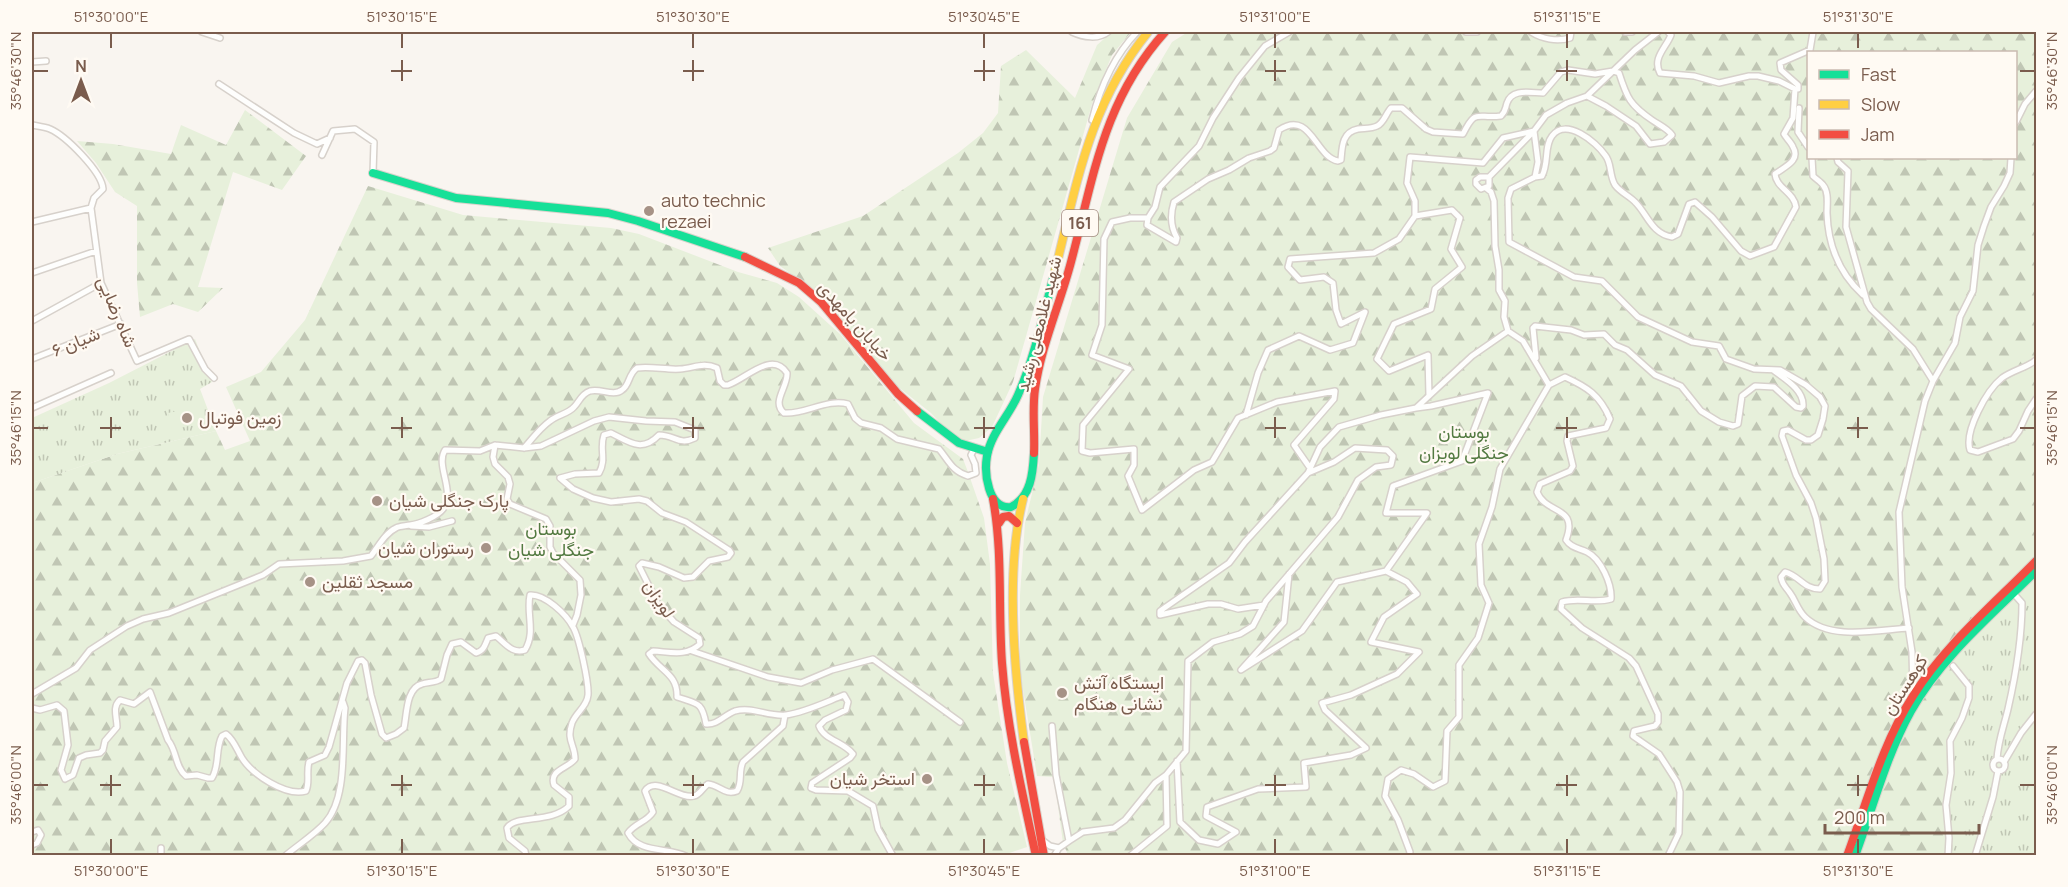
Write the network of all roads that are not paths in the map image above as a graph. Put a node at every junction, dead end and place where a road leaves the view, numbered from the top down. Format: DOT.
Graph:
graph roads {
  1 [pos="202,32"];
  2 [pos="1072,32"];
  3 [pos="1108,32"];
  4 [pos="1137,32"];
  5 [pos="1148,32"];
  6 [pos="1165,32"];
  7 [pos="1289,32"];
  8 [pos="1466,32"];
  9 [pos="1477,32"];
  10 [pos="1531,32"];
  11 [pos="1571,32"];
  12 [pos="1625,32"];
  13 [pos="1632,32"];
  14 [pos="1658,32"];
  15 [pos="1668,32"];
  16 [pos="1813,32"];
  17 [pos="220,38"];
  18 [pos="1808,51"];
  19 [pos="1807,52"];
  20 [pos="46,60"];
  21 [pos="32,62"];
  22 [pos="1613,71"];
  23 [pos="219,84"];
  24 [pos="1795,89"];
  25 [pos="2037,91"];
  26 [pos="1587,96"];
  27 [pos="1799,108"];
  28 [pos="2017,120"];
  29 [pos="32,125"];
  30 [pos="1534,130"];
  31 [pos="330,138"];
  32 [pos="1088,141"];
  33 [pos="1807,144"];
  34 [pos="322,155"];
  35 [pos="1812,159"];
  36 [pos="1837,159"];
  37 [pos="2011,159"];
  38 [pos="373,173"];
  39 [pos="1489,177"];
  40 [pos="1535,177"];
  41 [pos="1486,188"];
  42 [pos="91,208"];
  43 [pos="1415,216"];
  44 [pos="1148,218"];
  45 [pos="32,222"];
  46 [pos="96,251"];
  47 [pos="32,273"];
  48 [pos="101,283"];
  49 [pos="1865,296"];
  50 [pos="32,321"];
  51 [pos="121,324"];
  52 [pos="1508,331"];
  53 [pos="32,360"];
  54 [pos="2037,360"];
  55 [pos="1537,362"];
  56 [pos="1772,369"];
  57 [pos="111,374"];
  58 [pos="214,378"];
  59 [pos="1933,381"];
  60 [pos="1549,385"];
  61 [pos="1429,396"];
  62 [pos="2037,399"];
  63 [pos="32,408"];
  64 [pos="1416,408"];
  65 [pos="1246,415"];
  66 [pos="993,437"];
  67 [pos="959,443"];
  68 [pos="495,445"];
  69 [pos="524,448"];
  70 [pos="974,449"];
  71 [pos="988,452"];
  72 [pos="1309,470"];
  73 [pos="1023,496"];
  74 [pos="993,498"];
  75 [pos="452,521"];
  76 [pos="999,523"];
  77 [pos="1017,523"];
  78 [pos="407,526"];
  79 [pos="2037,561"];
  80 [pos="1386,571"];
  81 [pos="2037,571"];
  82 [pos="1289,574"];
  83 [pos="2014,594"];
  84 [pos="1264,605"];
  85 [pos="573,625"];
  86 [pos="1909,628"];
  87 [pos="692,651"];
  88 [pos="1953,666"];
  89 [pos="32,694"];
  90 [pos="1912,695"];
  91 [pos="342,700"];
  92 [pos="32,708"];
  93 [pos="2037,714"];
  94 [pos="785,715"];
  95 [pos="960,722"];
  96 [pos="1052,726"];
  97 [pos="1997,759"];
  98 [pos="1177,761"];
  99 [pos="2004,762"];
  100 [pos="1998,771"];
  101 [pos="1166,775"];
  102 [pos="32,832"];
  103 [pos="1041,838"];
  104 [pos="1069,841"];
  105 [pos="32,845"];
  106 [pos="161,848"];
  107 [pos="1059,848"];
  108 [pos="1854,850"];
  109 [pos="160,855"];
  110 [pos="285,855"];
  111 [pos="526,855"];
  112 [pos="686,855"];
  113 [pos="893,855"];
  114 [pos="1036,855"];
  115 [pos="1044,855"];
  116 [pos="1053,855"];
  117 [pos="1130,855"];
  118 [pos="1410,855"];
  119 [pos="1668,855"];
  120 [pos="1847,855"];
  121 [pos="1948,855"];
  122 [pos="1975,855"];
  1 -- 17 [label="street"];
  2 -- 3 [label="street"];
  4 -- 32 [label="street"];
  5 -- 32 [label="main road, شهید غلامعلی رشید / 161"];
  6 -- 73 [label="main road, شهید غلامعلی رشید / 161"];
  7 -- 44 [label="street"];
  8 -- 9 [label="street"];
  10 -- 11 [label="street"];
  12 -- 13 [label="street"];
  14 -- 22 [label="street"];
  15 -- 24 [label="street"];
  16 -- 18 [label="street"];
  19 -- 24 [label="street"];
  20 -- 21 [label="street"];
  22 -- 26 [label="street"];
  22 -- 26 [label="street"];
  22 -- 44 [label="street"];
  23 -- 31 [label="street"];
  24 -- 40 [label="street"];
  25 -- 28 [label="street"];
  26 -- 30 [label="street"];
  27 -- 33 [label="street"];
  29 -- 42 [label="street"];
  30 -- 39 [label="street"];
  30 -- 40 [label="street"];
  30 -- 43 [label="street"];
  31 -- 34 [label="street"];
  31 -- 38 [label="street"];
  32 -- 66 [label="main road, شهید غلامعلی رشید / 161"];
  35 -- 49 [label="street"];
  36 -- 49 [label="street"];
  37 -- 59 [label="street"];
  38 -- 67 [label="main road, خیابان یامهدی"];
  39 -- 41 [label="street"];
  39 -- 41 [label="street"];
  40 -- 56 [label="street"];
  41 -- 52 [label="street"];
  42 -- 45 [label="street"];
  42 -- 46 [label="street, شاه رضایی"];
  43 -- 61 [label="street"];
  43 -- 65 [label="street"];
  44 -- 65 [label="street"];
  46 -- 47 [label="street"];
  46 -- 48 [label="street, شاه رضایی"];
  48 -- 50 [label="street"];
  48 -- 51 [label="street, شاه رضایی"];
  49 -- 59 [label="street"];
  51 -- 53 [label="street, شیان ۶"];
  51 -- 58 [label="street, شاه رضایی"];
  52 -- 55 [label="street"];
  52 -- 61 [label="street"];
  54 -- 62 [label="street"];
  55 -- 56 [label="street"];
  55 -- 60 [label="street"];
  56 -- 86 [label="street"];
  57 -- 63 [label="street"];
  59 -- 86 [label="street"];
  60 -- 118 [label="street"];
  60 -- 119 [label="street"];
  61 -- 64 [label="street"];
  64 -- 72 [label="street"];
  64 -- 80 [label="street"];
  65 -- 72 [label="street"];
  66 -- 67 [label="main road"];
  66 -- 71 [label="main road, شهید غلامعلی رشید"];
  67 -- 70 [label="main road, خیابان یامهدی"];
  68 -- 69 [label="street"];
  68 -- 78 [label="street"];
  68 -- 85 [label="street"];
  69 -- 70 [label="street"];
  69 -- 87 [label="street, لویزان"];
  70 -- 71 [label="main road, خیابان یامهدی"];
  71 -- 74 [label="main road, شهید غلامعلی رشید"];
  72 -- 82 [label="street"];
  72 -- 84 [label="street"];
  73 -- 74 [label="main road"];
  73 -- 77 [label="main road"];
  74 -- 76 [label="main road"];
  75 -- 78 [label="street"];
  76 -- 77 [label="main road"];
  76 -- 114 [label="main road"];
  77 -- 103 [label="main road"];
  78 -- 89 [label="street"];
  79 -- 90 [label="main road, کوهستان"];
  80 -- 82 [label="street"];
  80 -- 98 [label="street"];
  81 -- 83 [label="main road, کوهستان"];
  82 -- 84 [label="street"];
  83 -- 97 [label="street"];
  83 -- 108 [label="main road, کوهستان"];
  84 -- 98 [label="street"];
  85 -- 91 [label="street"];
  85 -- 111 [label="street"];
  86 -- 90 [label="street"];
  87 -- 94 [label="street"];
  87 -- 95 [label="street"];
  88 -- 121 [label="street"];
  90 -- 108 [label="main road, کوهستان"];
  91 -- 92 [label="street"];
  91 -- 110 [label="street"];
  93 -- 99 [label="street"];
  94 -- 112 [label="street"];
  94 -- 113 [label="street"];
  96 -- 104 [label="street"];
  97 -- 99 [label="street"];
  97 -- 100 [label="street"];
  98 -- 101 [label="street"];
  99 -- 100 [label="street"];
  100 -- 122 [label="street"];
  101 -- 104 [label="street"];
  101 -- 117 [label="street"];
  102 -- 105 [label="street"];
  103 -- 107 [label="street"];
  103 -- 115 [label="main road"];
  104 -- 107 [label="street"];
  106 -- 109 [label="street"];
  107 -- 116 [label="street"];
  108 -- 120 [label="main road, کوهستان"];
}
